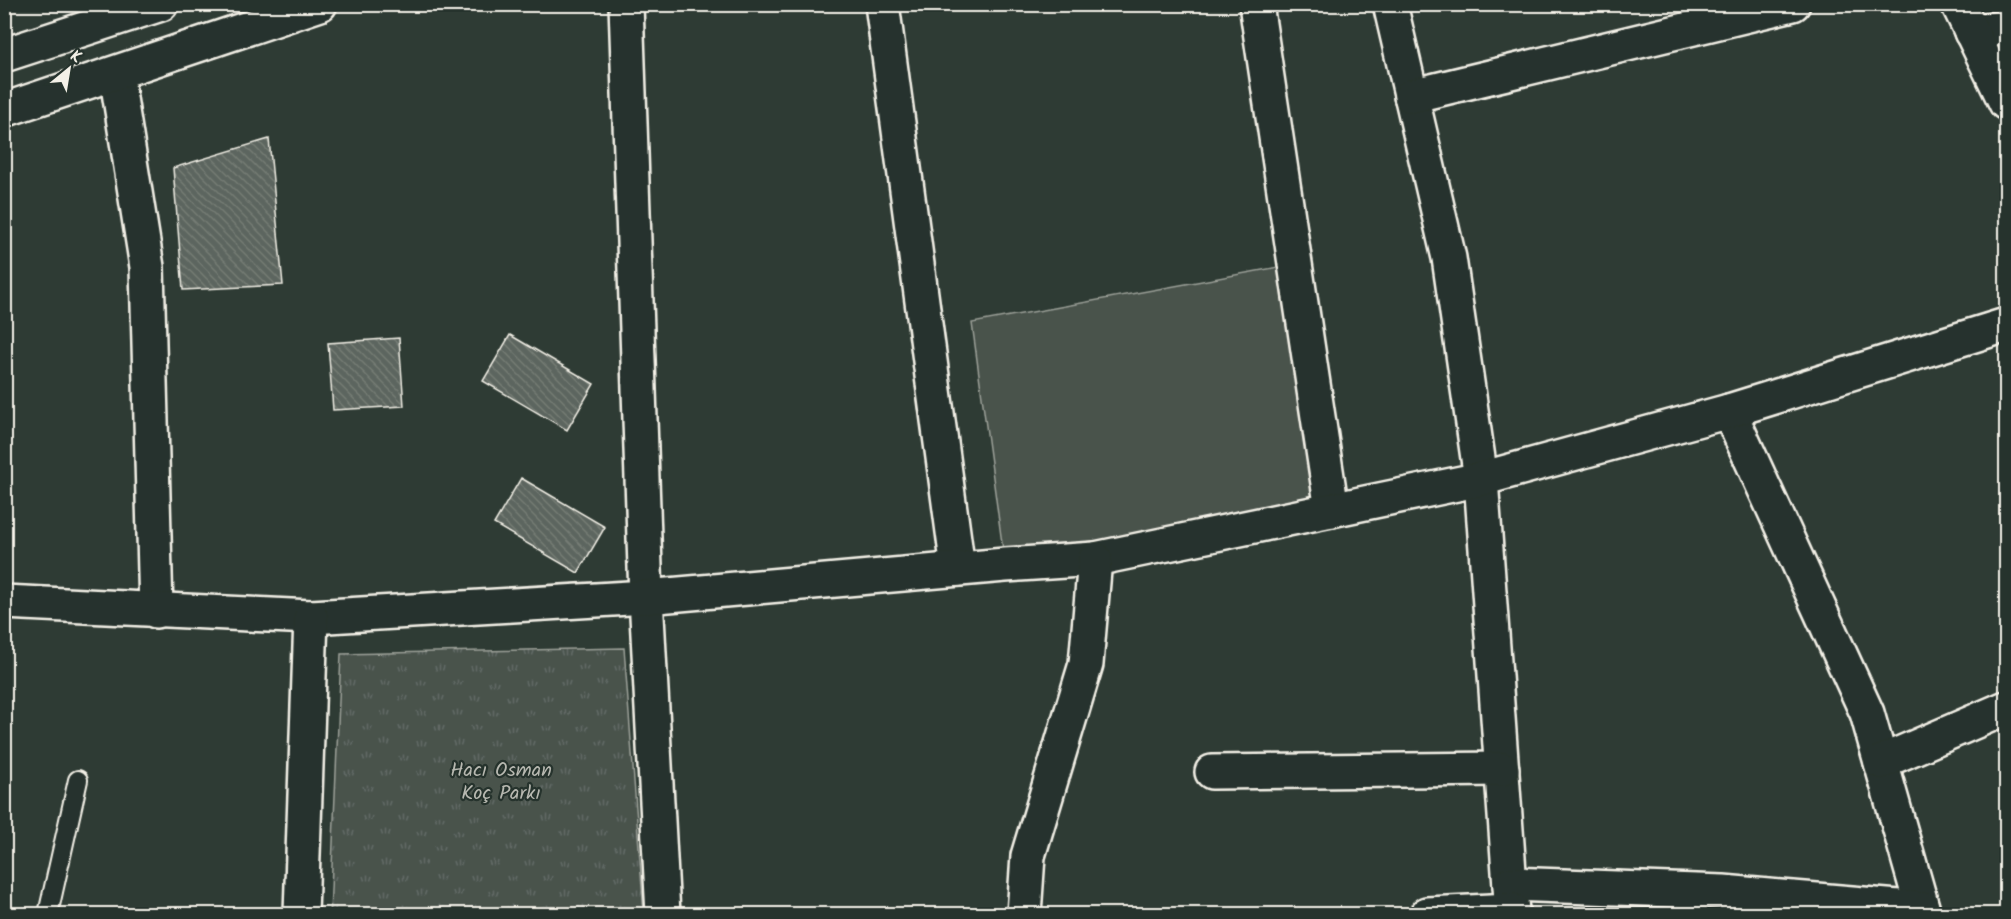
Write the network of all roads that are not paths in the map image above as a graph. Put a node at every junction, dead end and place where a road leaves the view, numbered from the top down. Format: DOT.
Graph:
graph roads {
  1 [pos="161,4"];
  2 [pos="320,4"];
  3 [pos="626,4"];
  4 [pos="882,4"];
  5 [pos="1256,4"];
  6 [pos="1390,4"];
  7 [pos="1793,4"];
  8 [pos="1965,18"];
  9 [pos="2007,27"];
  10 [pos="4,55"];
  11 [pos="116,73"];
  12 [pos="1412,96"];
  13 [pos="2007,103"];
  14 [pos="4,110"];
  15 [pos="2007,325"];
  16 [pos="1729,411"];
  17 [pos="1482,479"];
  18 [pos="1332,510"];
  19 [pos="1095,559"];
  20 [pos="958,569"];
  21 [pos="646,597"];
  22 [pos="4,602"];
  23 [pos="156,611"];
  24 [pos="311,617"];
  25 [pos="2007,708"];
  26 [pos="1881,762"];
  27 [pos="1502,769"];
  28 [pos="1212,772"];
  29 [pos="78,780"];
  30 [pos="1511,903"];
  31 [pos="1923,912"];
  32 [pos="48,915"];
  33 [pos="302,915"];
  34 [pos="663,915"];
  35 [pos="1024,915"];
  36 [pos="1427,915"];
  1 -- 10 [label="street"];
  2 -- 11 [label="street"];
  3 -- 21 [label="street"];
  4 -- 20 [label="street"];
  5 -- 18 [label="street"];
  6 -- 12 [label="street"];
  7 -- 12 [label="street"];
  8 -- 9 [label="street"];
  8 -- 13 [label="street"];
  11 -- 14 [label="street"];
  11 -- 23 [label="street"];
  12 -- 17 [label="street"];
  15 -- 16 [label="street"];
  16 -- 17 [label="street"];
  16 -- 26 [label="street"];
  17 -- 18 [label="street"];
  17 -- 27 [label="street"];
  18 -- 19 [label="street"];
  19 -- 20 [label="street"];
  19 -- 35 [label="street"];
  20 -- 21 [label="street"];
  21 -- 24 [label="street"];
  21 -- 34 [label="street"];
  22 -- 23 [label="street"];
  23 -- 24 [label="street"];
  24 -- 33 [label="street"];
  25 -- 26 [label="street"];
  26 -- 31 [label="street"];
  27 -- 28 [label="street"];
  27 -- 30 [label="street"];
  29 -- 32 [label="lane"];
  30 -- 31 [label="street"];
  30 -- 36 [label="street"];
}
